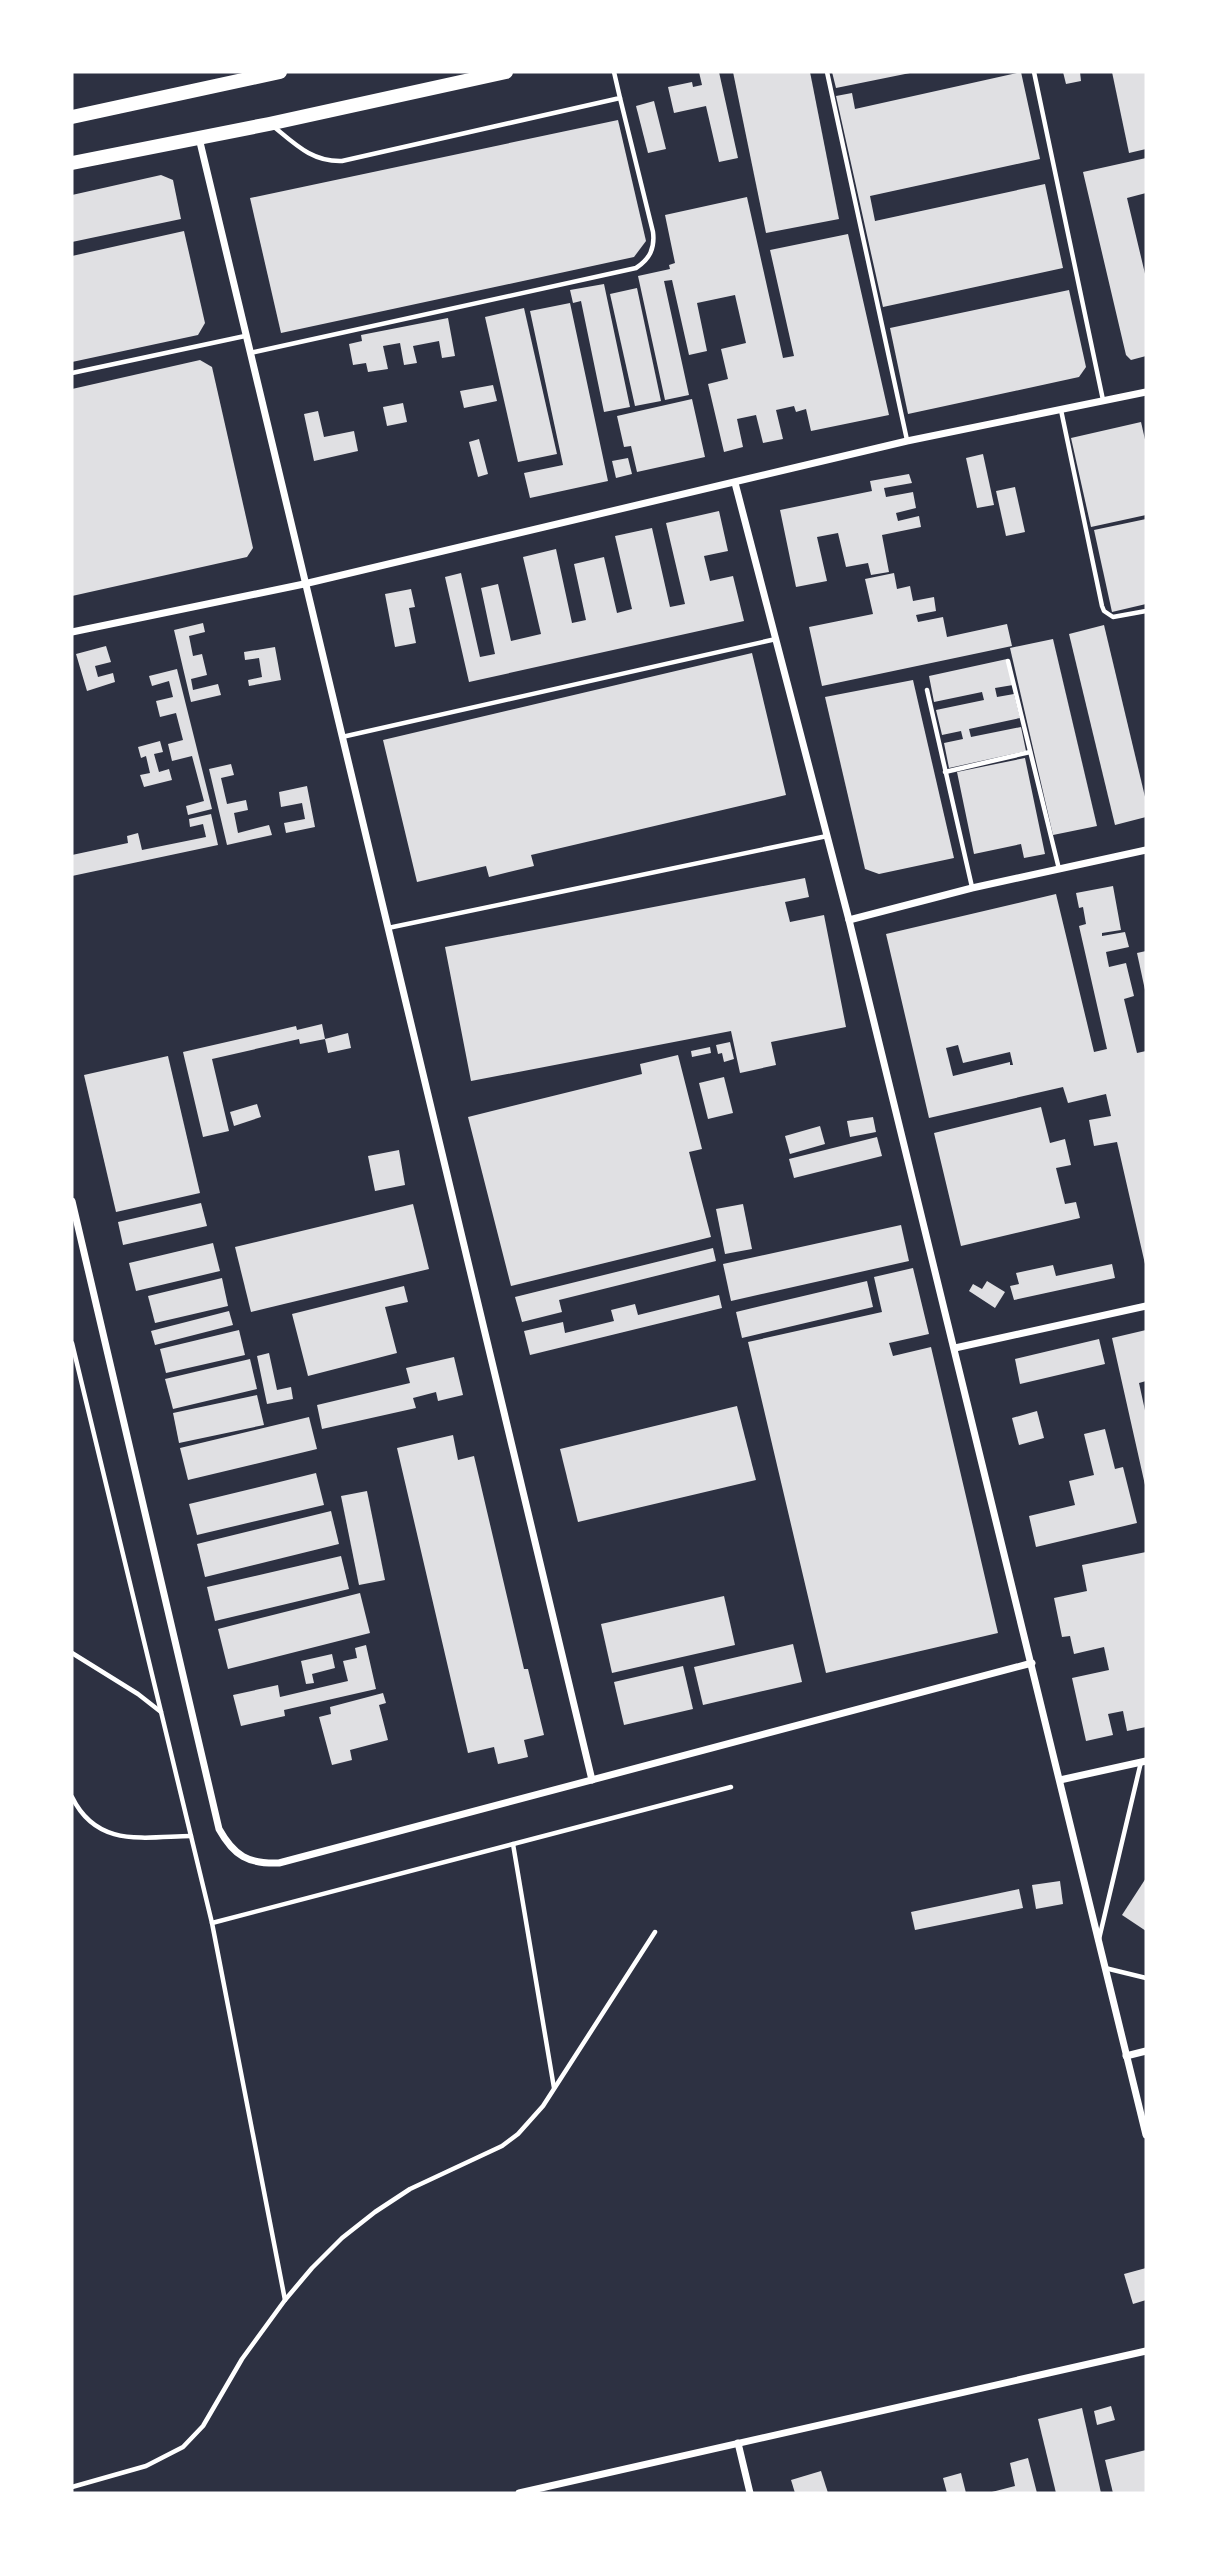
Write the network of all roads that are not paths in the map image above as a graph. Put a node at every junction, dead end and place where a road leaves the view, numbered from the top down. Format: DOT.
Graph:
graph roads {
  1 [pos="280,72"];
  2 [pos="506,72"];
  3 [pos="614,72"];
  4 [pos="827,72"];
  5 [pos="1034,72"];
  6 [pos="620,98"];
  7 [pos="72,117"];
  8 [pos="270,124"];
  9 [pos="199,138"];
  10 [pos="72,163"];
  11 [pos="246,336"];
  12 [pos="249,353"];
  13 [pos="72,373"];
  14 [pos="1146,394"];
  15 [pos="1103,401"];
  16 [pos="1061,410"];
  17 [pos="907,441"];
  18 [pos="735,482"];
  19 [pos="304,584"];
  20 [pos="1146,611"];
  21 [pos="72,632"];
  22 [pos="776,639"];
  23 [pos="1008,661"];
  24 [pos="927,690"];
  25 [pos="341,737"];
  26 [pos="1030,752"];
  27 [pos="945,772"];
  28 [pos="827,836"];
  29 [pos="1146,850"];
  30 [pos="1059,869"];
  31 [pos="972,888"];
  32 [pos="849,920"];
  33 [pos="387,928"];
  34 [pos="72,1201"];
  35 [pos="1146,1306"];
  36 [pos="72,1343"];
  37 [pos="955,1348"];
  38 [pos="72,1653"];
  39 [pos="1032,1663"];
  40 [pos="161,1712"];
  41 [pos="1144,1762"];
  42 [pos="592,1780"];
  43 [pos="1060,1780"];
  44 [pos="731,1787"];
  45 [pos="72,1797"];
  46 [pos="191,1836"];
  47 [pos="513,1844"];
  48 [pos="212,1923"];
  49 [pos="656,1932"];
  50 [pos="1099,1940"];
  51 [pos="1105,1968"];
  52 [pos="1146,1978"];
  53 [pos="1146,2051"];
  54 [pos="1126,2056"];
  55 [pos="554,2088"];
  56 [pos="1146,2135"];
  57 [pos="285,2300"];
  58 [pos="1146,2351"];
  59 [pos="738,2443"];
  60 [pos="72,2487"];
  61 [pos="520,2493"];
  62 [pos="750,2493"];
  1 -- 7 [label="main road"];
  2 -- 8 [label="main road"];
  3 -- 6 [label="lane"];
  4 -- 17 [label="lane"];
  5 -- 15 [label="lane"];
  6 -- 8 [label="lane"];
  6 -- 12 [label="lane"];
  8 -- 9 [label="main road"];
  9 -- 10 [label="main road"];
  9 -- 11 [label="street"];
  11 -- 12 [label="street"];
  11 -- 13 [label="lane"];
  12 -- 19 [label="street"];
  14 -- 15 [label="street"];
  15 -- 16 [label="street"];
  16 -- 17 [label="street"];
  16 -- 20 [label="lane"];
  17 -- 18 [label="street"];
  18 -- 19 [label="street"];
  18 -- 22 [label="street"];
  19 -- 21 [label="street"];
  19 -- 25 [label="street"];
  22 -- 25 [label="lane"];
  22 -- 28 [label="street"];
  23 -- 26 [label="lane"];
  24 -- 27 [label="lane"];
  25 -- 33 [label="street"];
  26 -- 27 [label="lane"];
  26 -- 30 [label="lane"];
  27 -- 31 [label="lane"];
  28 -- 32 [label="street"];
  28 -- 33 [label="lane"];
  29 -- 30 [label="street"];
  30 -- 31 [label="street"];
  31 -- 32 [label="street"];
  32 -- 37 [label="street"];
  33 -- 42 [label="street"];
  34 -- 42 [label="street"];
  35 -- 37 [label="street"];
  36 -- 40 [label="lane"];
  37 -- 39 [label="street"];
  38 -- 40 [label="lane"];
  39 -- 42 [label="street"];
  39 -- 43 [label="street"];
  40 -- 46 [label="lane"];
  41 -- 43 [label="street"];
  41 -- 50 [label="lane"];
  43 -- 50 [label="street"];
  44 -- 47 [label="lane"];
  45 -- 46 [label="lane"];
  46 -- 48 [label="lane"];
  47 -- 48 [label="lane"];
  47 -- 55 [label="lane"];
  48 -- 57 [label="lane"];
  49 -- 55 [label="lane"];
  50 -- 51 [label="street"];
  51 -- 52 [label="lane"];
  51 -- 54 [label="street"];
  53 -- 54 [label="street"];
  54 -- 56 [label="street"];
  55 -- 57 [label="lane"];
  57 -- 60 [label="lane"];
  58 -- 59 [label="street"];
  59 -- 61 [label="street"];
  59 -- 62 [label="street"];
}
